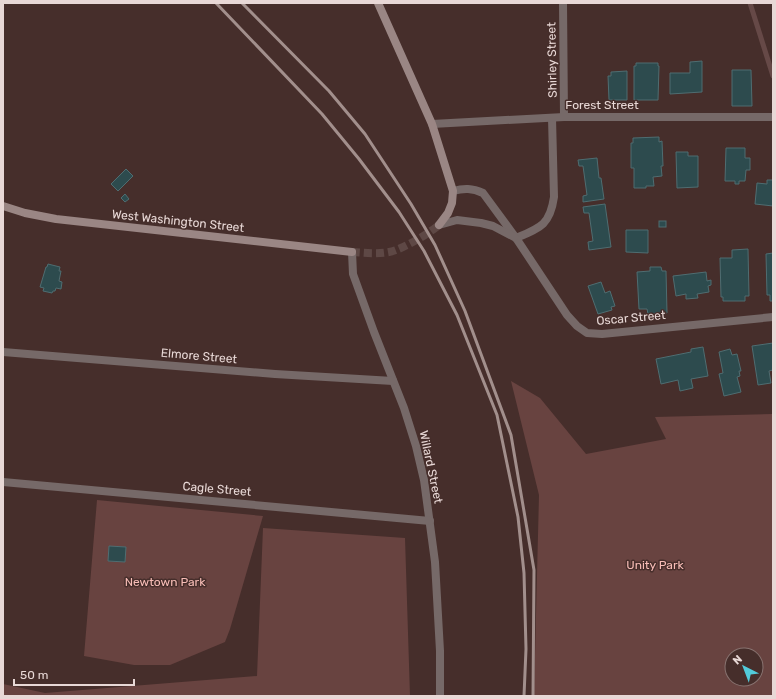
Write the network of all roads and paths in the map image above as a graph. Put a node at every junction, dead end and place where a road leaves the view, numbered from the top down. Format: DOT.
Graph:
graph roads {
  1 [pos="378,3"];
  2 [pos="563,3"];
  3 [pos="564,117"];
  4 [pos="773,117"];
  5 [pos="552,118"];
  6 [pos="432,124"];
  7 [pos="453,191"];
  8 [pos="3,206"];
  9 [pos="516,238"];
  10 [pos="352,252"];
  11 [pos="773,317"];
  12 [pos="3,352"];
  13 [pos="393,380"];
  14 [pos="3,482"];
  15 [pos="430,521"];
  16 [pos="440,696"];
  1 -- 6 [label="street"];
  2 -- 3 [label="street, Shirley Street"];
  3 -- 4 [label="street, Forest Street"];
  3 -- 5 [label="street, Forest Street"];
  5 -- 6 [label="street, Forest Street"];
  5 -- 9 [label="street"];
  6 -- 7 [label="street"];
  7 -- 9 [label="street, Oscar Street"];
  7 -- 9 [label="street, Oscar Street"];
  8 -- 10 [label="street, West Washington Street"];
  9 -- 11 [label="street, Oscar Street"];
  10 -- 13 [label="street, Willard Street"];
  12 -- 13 [label="street, Elmore Street"];
  13 -- 15 [label="street, Willard Street"];
  14 -- 15 [label="street, Cagle Street"];
  15 -- 16 [label="street, Willard Street"];
}
